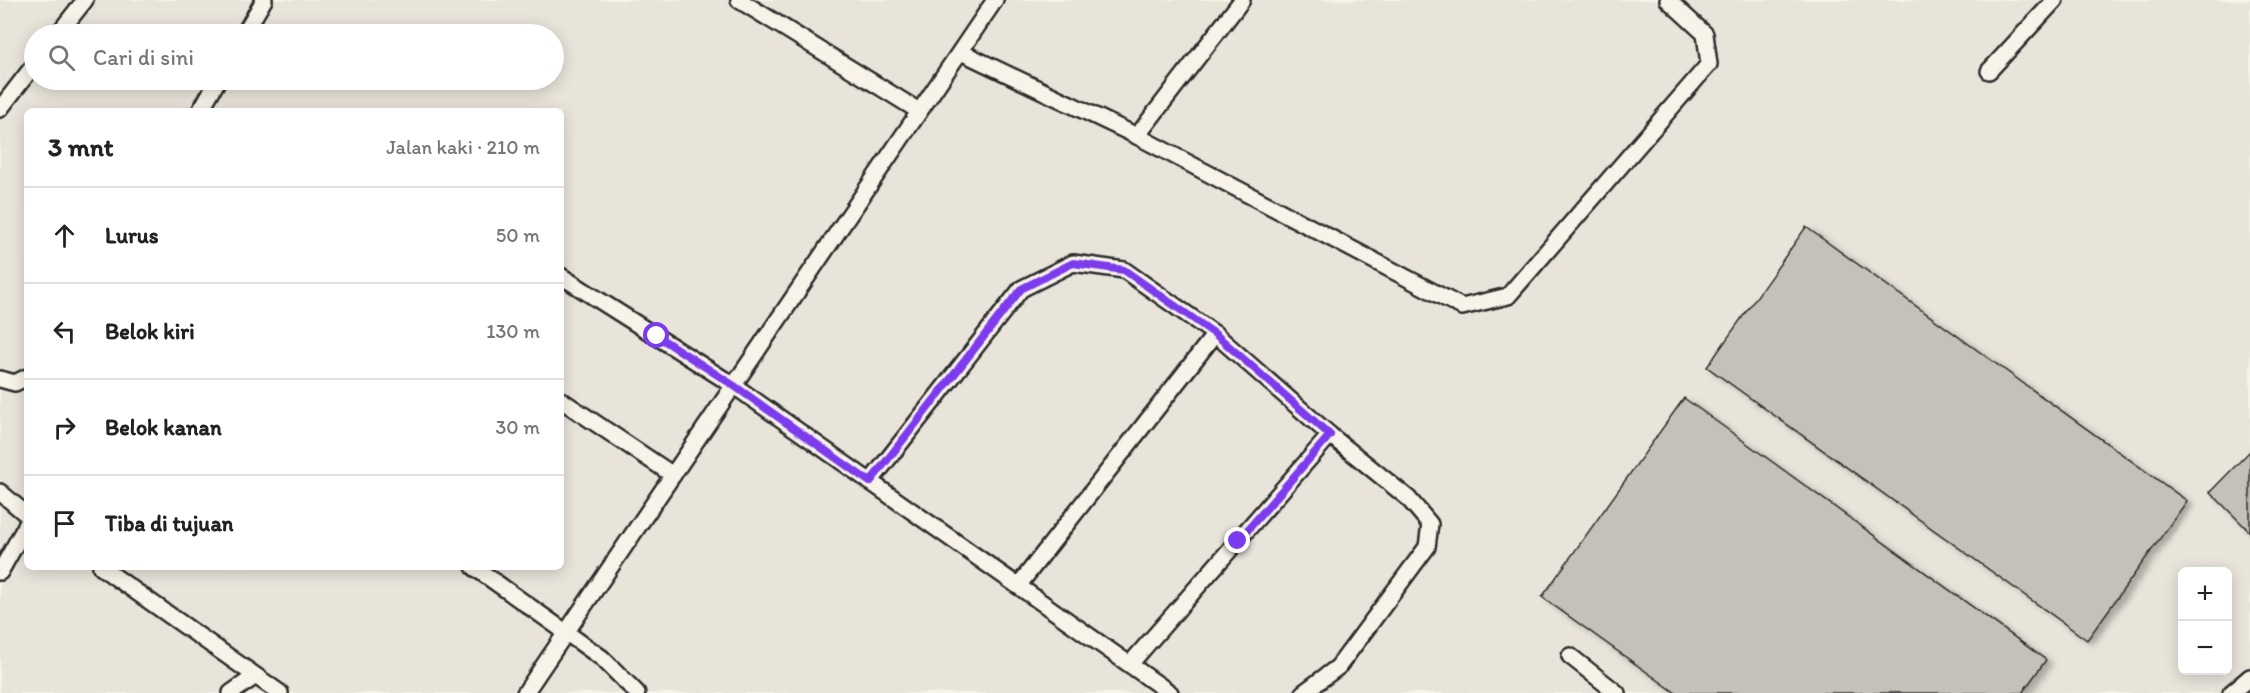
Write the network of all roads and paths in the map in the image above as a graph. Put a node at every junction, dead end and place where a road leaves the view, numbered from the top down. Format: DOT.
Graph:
graph roads {
  1 [pos="85,0"];
  2 [pos="264,0"];
  3 [pos="739,0"];
  4 [pos="995,0"];
  5 [pos="1242,0"];
  6 [pos="1668,0"];
  7 [pos="2055,0"];
  8 [pos="66,24"];
  9 [pos="250,24"];
  10 [pos="961,52"];
  11 [pos="1989,70"];
  12 [pos="24,78"];
  13 [pos="212,90"];
  14 [pos="202,108"];
  15 [pos="0,109"];
  16 [pos="919,111"];
  17 [pos="1137,136"];
  18 [pos="564,278"];
  19 [pos="1215,334"];
  20 [pos="24,378"];
  21 [pos="0,379"];
  22 [pos="733,385"];
  23 [pos="564,402"];
  24 [pos="1330,435"];
  25 [pos="673,475"];
  26 [pos="870,482"];
  27 [pos="0,492"];
  28 [pos="24,512"];
  29 [pos="24,529"];
  30 [pos="105,570"];
  31 [pos="478,570"];
  32 [pos="0,572"];
  33 [pos="1018,586"];
  34 [pos="566,633"];
  35 [pos="1570,656"];
  36 [pos="1130,664"];
  37 [pos="254,677"];
  38 [pos="2250,677"];
  39 [pos="231,693"];
  40 [pos="280,693"];
  41 [pos="525,693"];
  42 [pos="637,693"];
  43 [pos="1170,693"];
  44 [pos="1303,693"];
  45 [pos="1617,693"];
  46 [pos="2231,693"];
  1 -- 8 [label="lane"];
  2 -- 9 [label="lane"];
  3 -- 16 [label="lane"];
  4 -- 10 [label="lane"];
  5 -- 17 [label="lane"];
  6 -- 17 [label="lane"];
  7 -- 11 [label="lane"];
  10 -- 16 [label="lane"];
  10 -- 17 [label="lane"];
  12 -- 15 [label="lane"];
  13 -- 14 [label="lane"];
  16 -- 22 [label="lane"];
  18 -- 22 [label="lane"];
  19 -- 24 [label="lane"];
  19 -- 26 [label="lane"];
  19 -- 33 [label="lane"];
  20 -- 21 [label="lane"];
  22 -- 25 [label="lane"];
  22 -- 26 [label="lane"];
  23 -- 25 [label="lane"];
  24 -- 36 [label="lane"];
  24 -- 44 [label="lane"];
  25 -- 34 [label="lane"];
  26 -- 33 [label="lane"];
  27 -- 28 [label="lane"];
  29 -- 32 [label="lane"];
  30 -- 37 [label="lane"];
  31 -- 34 [label="lane"];
  33 -- 36 [label="lane"];
  34 -- 41 [label="lane"];
  34 -- 42 [label="lane"];
  35 -- 45 [label="lane"];
  36 -- 43 [label="lane"];
  37 -- 39 [label="lane"];
  37 -- 40 [label="lane"];
  38 -- 46 [label="lane"];
}
